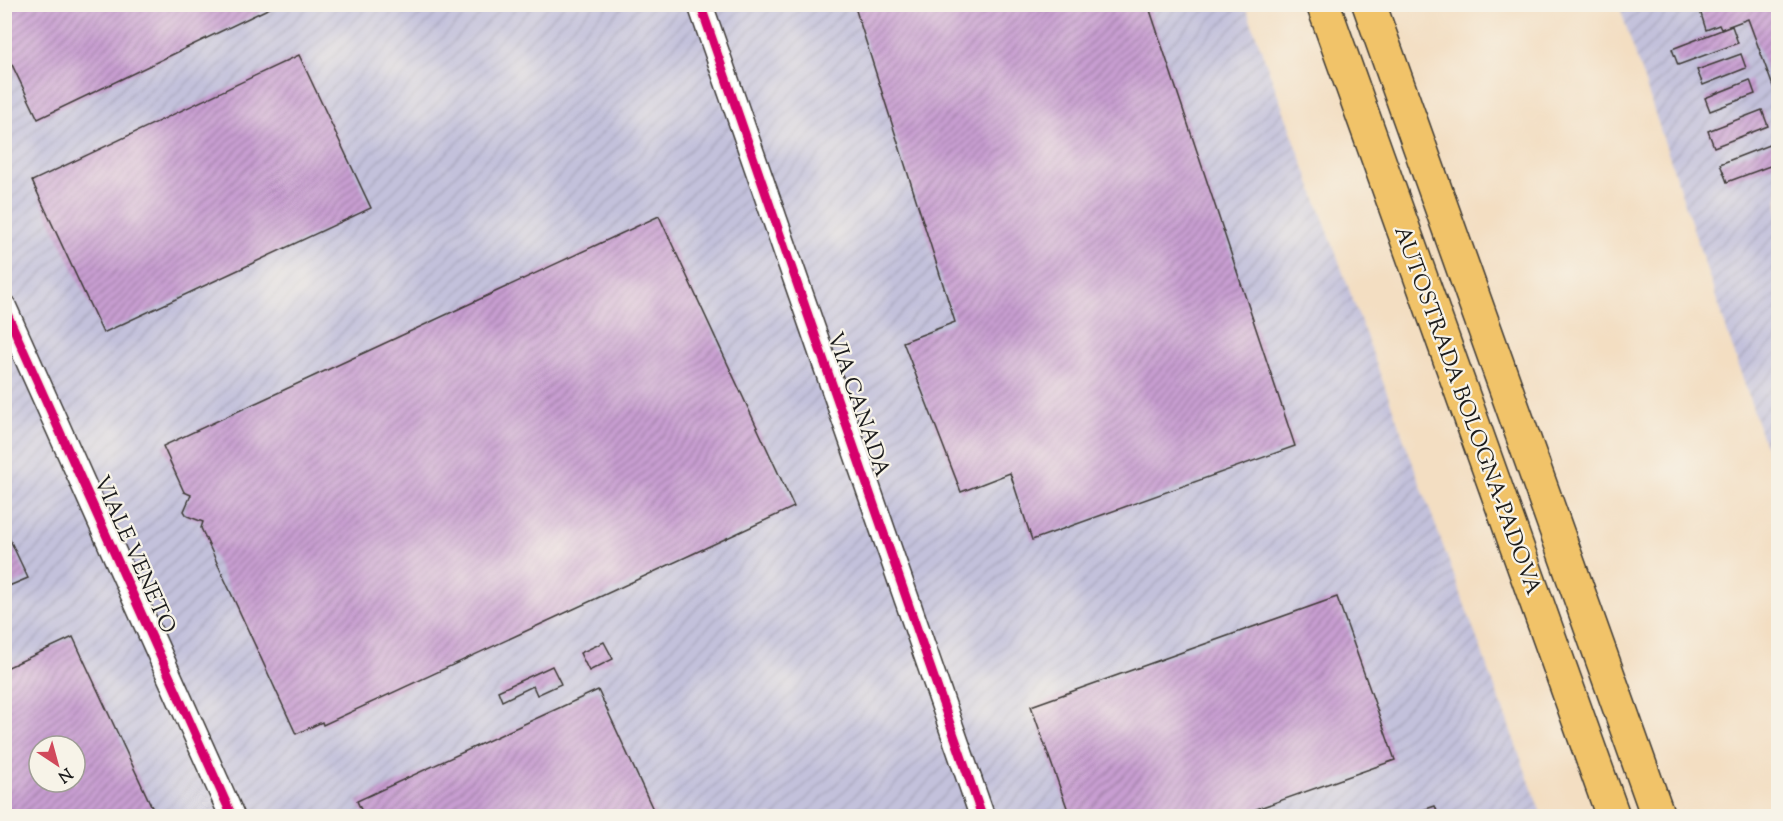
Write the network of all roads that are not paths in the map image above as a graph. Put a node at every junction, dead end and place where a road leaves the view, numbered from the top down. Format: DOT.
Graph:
graph roads {
  1 [pos="700,4"];
  2 [pos="1323,4"];
  3 [pos="1369,4"];
  4 [pos="4,307"];
  5 [pos="232,816"];
  6 [pos="982,816"];
  7 [pos="1613,816"];
  8 [pos="1658,816"];
  1 -- 6 [label="street, VIA CANADA"];
  2 -- 7 [label="highway, AUTOSTRADA BOLOGNA-PADOVA"];
  3 -- 8 [label="highway, AUTOSTRADA BOLOGNA-PADOVA"];
  4 -- 5 [label="street, VIALE VENETO"];
}
